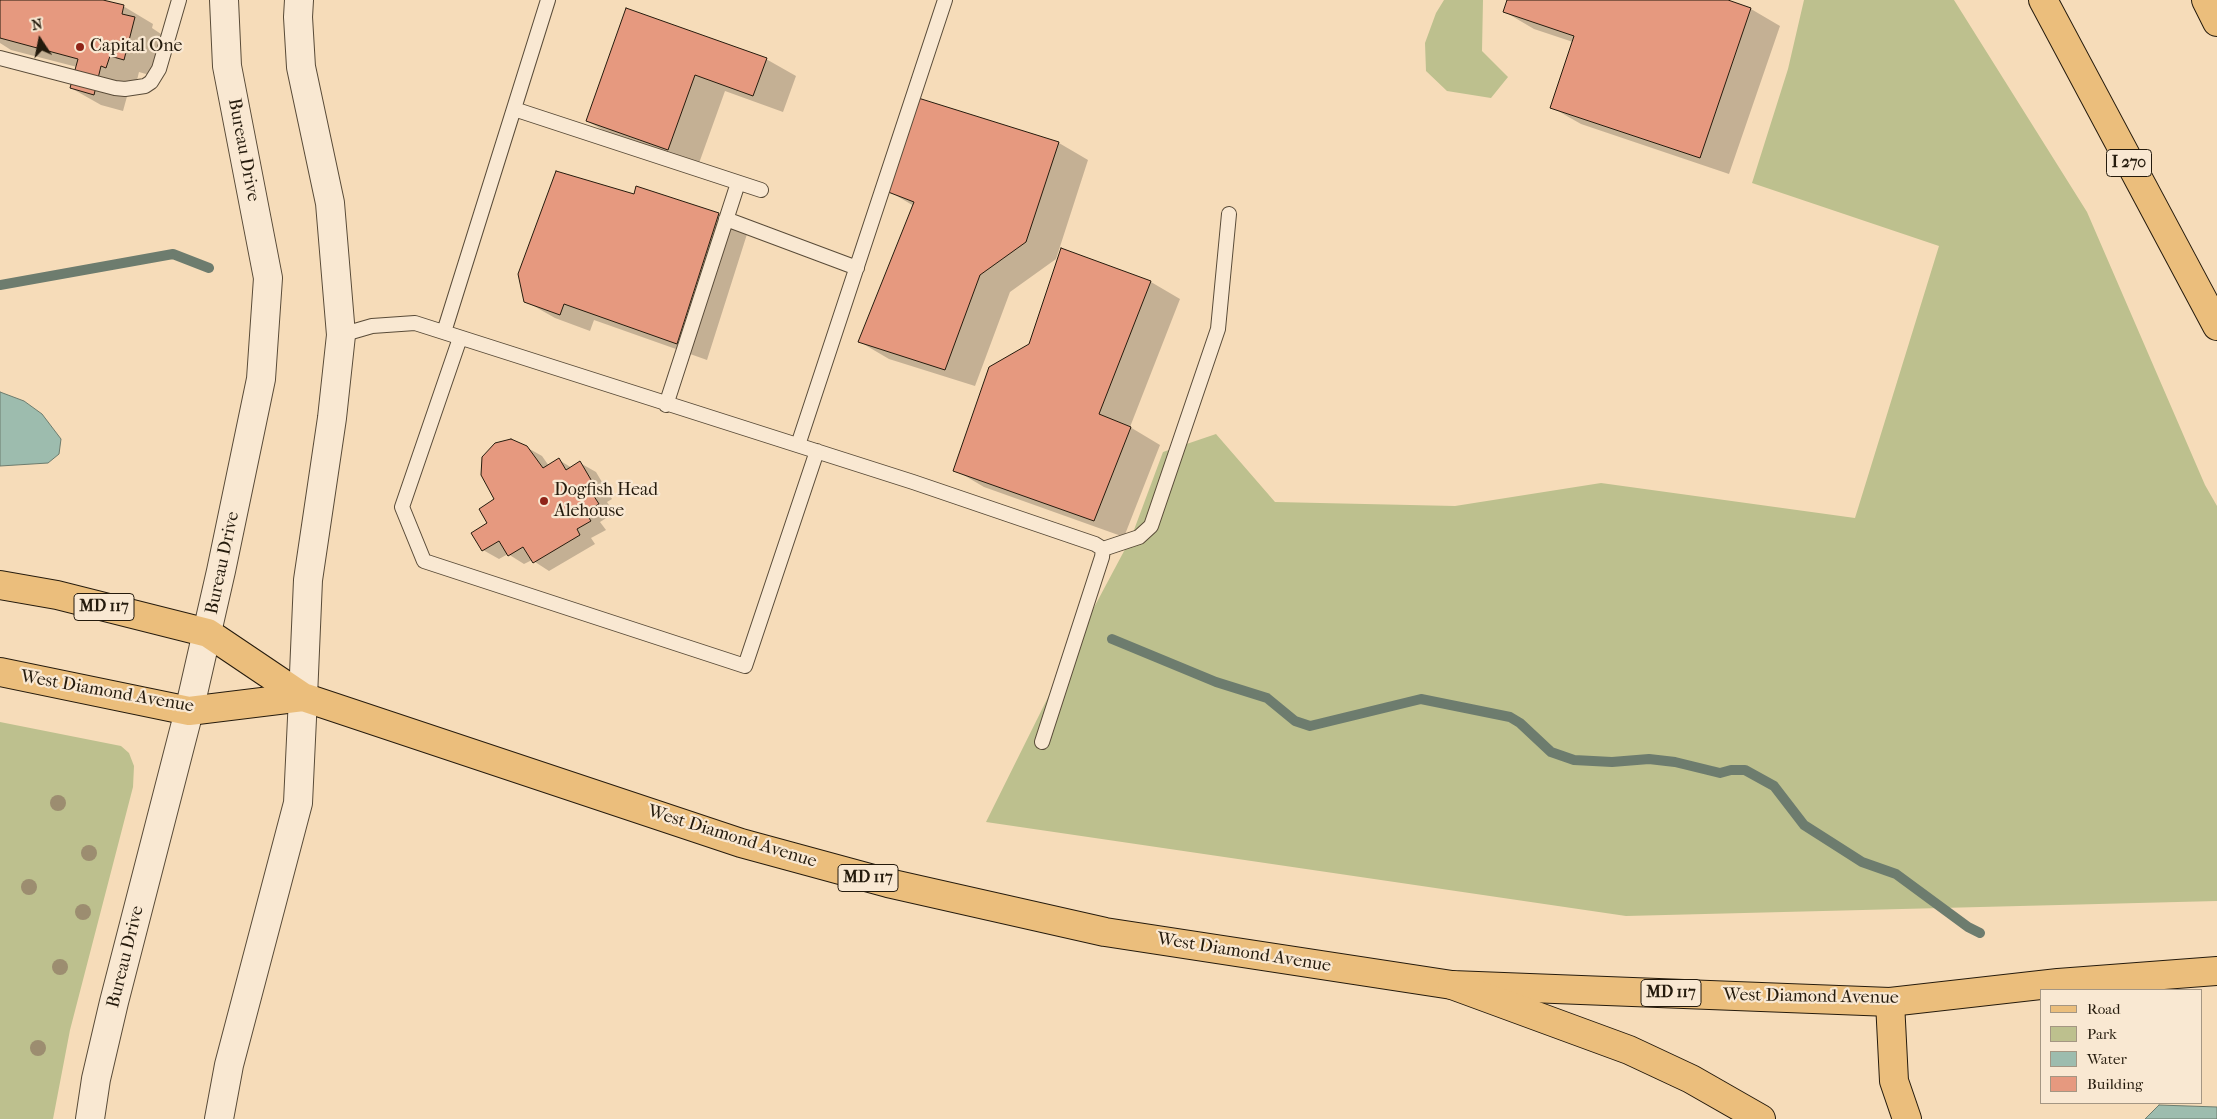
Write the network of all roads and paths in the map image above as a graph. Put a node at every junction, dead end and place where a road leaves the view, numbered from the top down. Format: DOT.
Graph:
graph roads {
  1 [pos="179,0"];
  2 [pos="224,0"];
  3 [pos="299,0"];
  4 [pos="548,0"];
  5 [pos="945,0"];
  6 [pos="2043,0"];
  7 [pos="2206,0"];
  8 [pos="2217,22"];
  9 [pos="0,58"];
  10 [pos="514,109"];
  11 [pos="738,183"];
  12 [pos="761,190"];
  13 [pos="1230,214"];
  14 [pos="726,220"];
  15 [pos="857,268"];
  16 [pos="2217,326"];
  17 [pos="444,332"];
  18 [pos="341,335"];
  19 [pos="460,338"];
  20 [pos="666,405"];
  21 [pos="798,445"];
  22 [pos="817,451"];
  23 [pos="1103,549"];
  24 [pos="0,585"];
  25 [pos="208,633"];
  26 [pos="0,672"];
  27 [pos="303,697"];
  28 [pos="189,711"];
  29 [pos="1042,742"];
  30 [pos="2217,971"];
  31 [pos="1452,985"];
  32 [pos="1890,1002"];
  33 [pos="90,1119"];
  34 [pos="219,1119"];
  35 [pos="1761,1119"];
  36 [pos="1907,1119"];
  1 -- 9 [label="lane"];
  2 -- 25 [label="street, Bureau Drive"];
  3 -- 18 [label="street"];
  4 -- 10 [label="lane"];
  5 -- 15 [label="lane"];
  6 -- 16 [label="main road, I 270"];
  7 -- 8 [label="main road"];
  10 -- 11 [label="lane"];
  10 -- 17 [label="lane"];
  11 -- 12 [label="lane"];
  11 -- 14 [label="lane"];
  13 -- 23 [label="lane"];
  14 -- 15 [label="lane"];
  14 -- 20 [label="lane"];
  15 -- 21 [label="lane"];
  17 -- 18 [label="lane"];
  17 -- 19 [label="lane"];
  18 -- 27 [label="street"];
  19 -- 20 [label="lane"];
  19 -- 22 [label="lane"];
  20 -- 21 [label="lane"];
  21 -- 22 [label="lane"];
  22 -- 23 [label="lane"];
  23 -- 29 [label="lane"];
  24 -- 25 [label="main road, West Diamond Avenue / MD 117"];
  25 -- 27 [label="main road, West Diamond Avenue / MD 117"];
  25 -- 28 [label="street, Bureau Drive"];
  26 -- 28 [label="main road, West Diamond Avenue / MD 117"];
  27 -- 28 [label="main road, West Diamond Avenue / MD 117"];
  27 -- 31 [label="main road, West Diamond Avenue / MD 117"];
  27 -- 34 [label="street"];
  28 -- 33 [label="street, Bureau Drive"];
  30 -- 32 [label="main road, West Diamond Avenue / MD 117"];
  31 -- 32 [label="main road, West Diamond Avenue / MD 117"];
  31 -- 35 [label="main road"];
  32 -- 36 [label="main road"];
}
